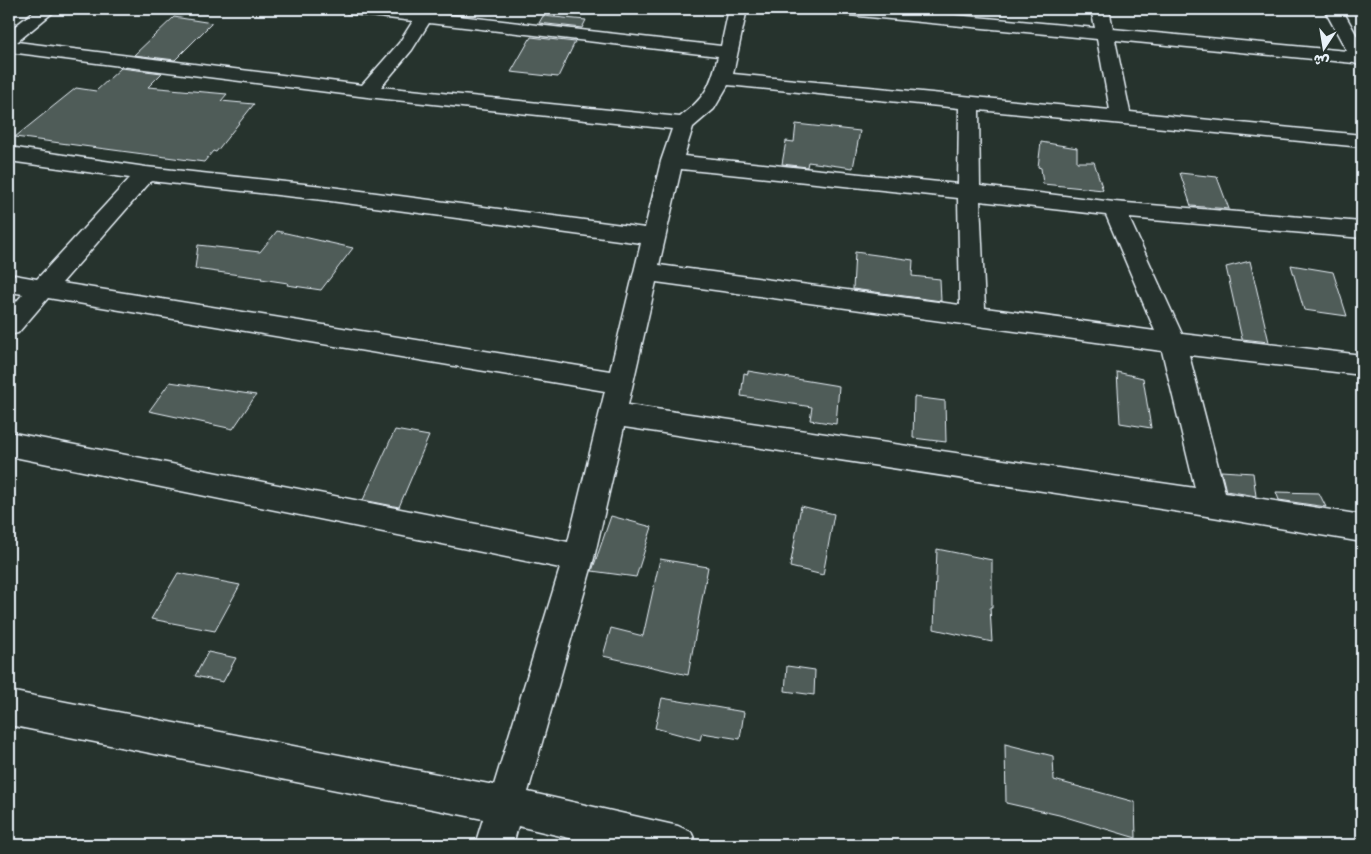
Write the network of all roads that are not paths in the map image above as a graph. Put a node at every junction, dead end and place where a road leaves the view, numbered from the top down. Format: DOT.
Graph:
graph roads {
  1 [pos="48,9"];
  2 [pos="353,9"];
  3 [pos="738,9"];
  4 [pos="838,9"];
  5 [pos="1100,9"];
  6 [pos="1333,9"];
  7 [pos="972,15"];
  8 [pos="424,18"];
  9 [pos="1106,34"];
  10 [pos="9,40"];
  11 [pos="9,47"];
  12 [pos="729,52"];
  13 [pos="1361,60"];
  14 [pos="722,79"];
  15 [pos="367,91"];
  16 [pos="969,104"];
  17 [pos="1121,118"];
  18 [pos="684,124"];
  19 [pos="1362,142"];
  20 [pos="9,154"];
  21 [pos="672,161"];
  22 [pos="146,174"];
  23 [pos="969,192"];
  24 [pos="1114,209"];
  25 [pos="1362,230"];
  26 [pos="655,237"];
  27 [pos="646,272"];
  28 [pos="9,282"];
  29 [pos="44,288"];
  30 [pos="973,316"];
  31 [pos="9,326"];
  32 [pos="1173,343"];
  33 [pos="1362,365"];
  34 [pos="621,383"];
  35 [pos="614,414"];
  36 [pos="9,444"];
  37 [pos="1213,504"];
  38 [pos="1362,528"];
  39 [pos="579,558"];
  40 [pos="9,708"];
  41 [pos="505,805"];
  42 [pos="494,845"];
  43 [pos="678,845"];
  1 -- 10 [label="street"];
  2 -- 8 [label="street"];
  3 -- 12 [label="street"];
  4 -- 7 [label="street"];
  5 -- 9 [label="street"];
  6 -- 13 [label="street"];
  7 -- 9 [label="street"];
  8 -- 12 [label="street"];
  8 -- 15 [label="street"];
  9 -- 13 [label="street"];
  9 -- 17 [label="street"];
  11 -- 15 [label="street"];
  12 -- 14 [label="street"];
  14 -- 16 [label="street"];
  14 -- 18 [label="street"];
  15 -- 18 [label="street"];
  16 -- 17 [label="street"];
  16 -- 23 [label="street"];
  17 -- 19 [label="street"];
  18 -- 21 [label="street"];
  20 -- 22 [label="street"];
  21 -- 23 [label="street"];
  21 -- 26 [label="street"];
  22 -- 26 [label="street"];
  22 -- 29 [label="street"];
  23 -- 24 [label="street"];
  23 -- 30 [label="street"];
  24 -- 25 [label="street"];
  24 -- 32 [label="street"];
  26 -- 27 [label="street"];
  27 -- 30 [label="street"];
  27 -- 34 [label="street"];
  28 -- 29 [label="street"];
  29 -- 31 [label="street"];
  29 -- 34 [label="street"];
  30 -- 32 [label="street"];
  32 -- 33 [label="street"];
  32 -- 37 [label="street"];
  34 -- 35 [label="street"];
  35 -- 37 [label="street"];
  35 -- 39 [label="street"];
  36 -- 39 [label="street"];
  37 -- 38 [label="street"];
  39 -- 41 [label="street"];
  40 -- 41 [label="street"];
  41 -- 42 [label="street"];
  41 -- 43 [label="street"];
}
